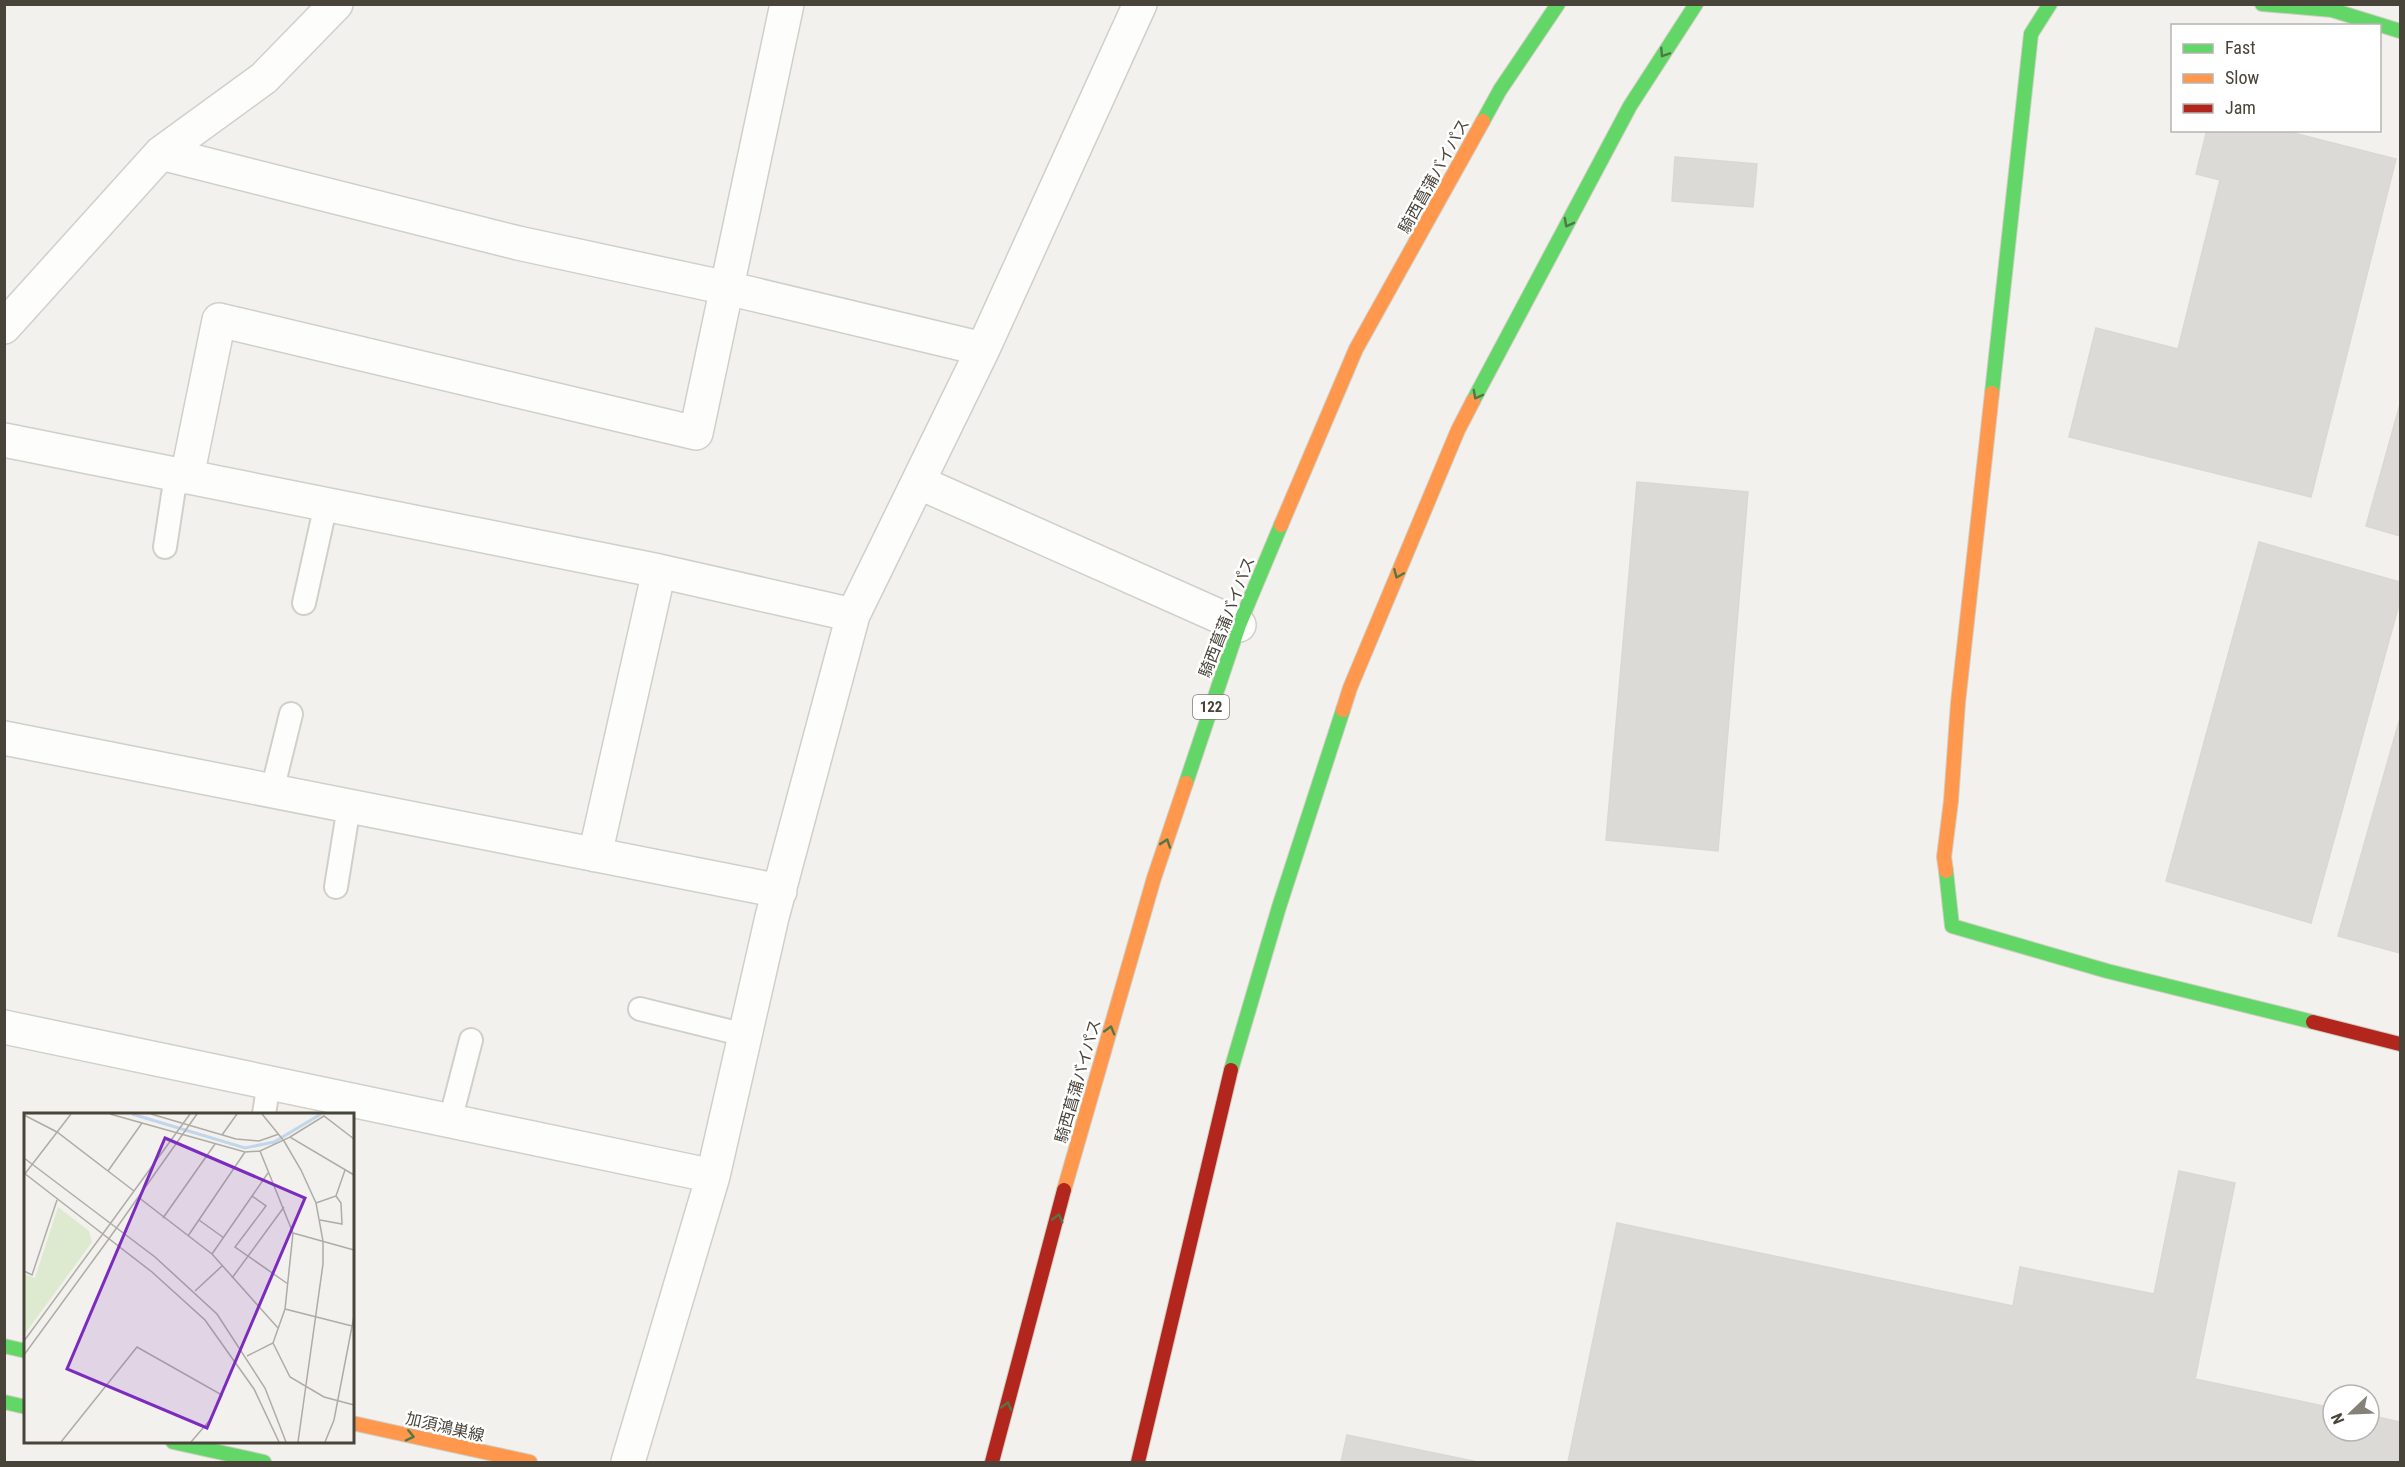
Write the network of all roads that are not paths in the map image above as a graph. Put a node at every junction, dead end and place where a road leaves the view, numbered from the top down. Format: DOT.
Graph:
graph roads {
  1 [pos="336,4"];
  2 [pos="787,4"];
  3 [pos="1140,4"];
  4 [pos="1558,4"];
  5 [pos="1696,4"];
  6 [pos="2050,4"];
  7 [pos="2262,4"];
  8 [pos="2377,24"];
  9 [pos="2381,25"];
  10 [pos="2400,31"];
  11 [pos="161,153"];
  12 [pos="727,288"];
  13 [pos="4,327"];
  14 [pos="983,349"];
  15 [pos="4,440"];
  16 [pos="182,476"];
  17 [pos="918,482"];
  18 [pos="326,504"];
  19 [pos="165,548"];
  20 [pos="659,571"];
  21 [pos="304,603"];
  22 [pos="853,615"];
  23 [pos="1239,625"];
  24 [pos="291,714"];
  25 [pos="4,738"];
  26 [pos="272,791"];
  27 [pos="349,806"];
  28 [pos="596,855"];
  29 [pos="336,887"];
  30 [pos="780,891"];
  31 [pos="640,1009"];
  32 [pos="4,1027"];
  33 [pos="745,1035"];
  34 [pos="471,1040"];
  35 [pos="2400,1044"];
  36 [pos="269,1082"];
  37 [pos="264,1113"];
  38 [pos="450,1121"];
  39 [pos="713,1176"];
  40 [pos="4,1346"];
  41 [pos="24,1351"];
  42 [pos="4,1402"];
  43 [pos="24,1407"];
  44 [pos="354,1423"];
  45 [pos="178,1443"];
  46 [pos="264,1462"];
  47 [pos="530,1462"];
  48 [pos="628,1462"];
  49 [pos="992,1462"];
  50 [pos="1137,1462"];
  1 -- 11 [label="street"];
  2 -- 12 [label="street"];
  3 -- 14 [label="street"];
  4 -- 23 [label="main road, 騎西菖蒲バイパス / 122"];
  5 -- 50 [label="main road, one-way"];
  6 -- 35 [label="main road"];
  7 -- 8 [label="main road"];
  9 -- 10 [label="main road"];
  11 -- 12 [label="street"];
  11 -- 13 [label="street"];
  12 -- 14 [label="street"];
  12 -- 16 [label="street"];
  14 -- 17 [label="street"];
  15 -- 16 [label="street"];
  16 -- 18 [label="street"];
  16 -- 19 [label="lane"];
  17 -- 22 [label="street"];
  17 -- 23 [label="street"];
  18 -- 20 [label="street"];
  18 -- 21 [label="lane"];
  20 -- 22 [label="street"];
  20 -- 28 [label="street"];
  22 -- 30 [label="street"];
  49 -- 23 [label="main road, 騎西菖蒲バイパス / 122, one-way"];
  24 -- 26 [label="lane"];
  25 -- 26 [label="street"];
  26 -- 27 [label="street"];
  27 -- 28 [label="street"];
  27 -- 29 [label="lane"];
  28 -- 30 [label="street"];
  30 -- 33 [label="street"];
  31 -- 33 [label="lane"];
  32 -- 36 [label="street"];
  33 -- 39 [label="street"];
  34 -- 38 [label="lane"];
  36 -- 37 [label="lane"];
  36 -- 38 [label="street"];
  38 -- 39 [label="street"];
  39 -- 48 [label="street"];
  40 -- 41 [label="main road"];
  42 -- 43 [label="main road"];
  44 -- 47 [label="main road, 加須鴻巣線, one-way"];
  45 -- 46 [label="main road"];
}
